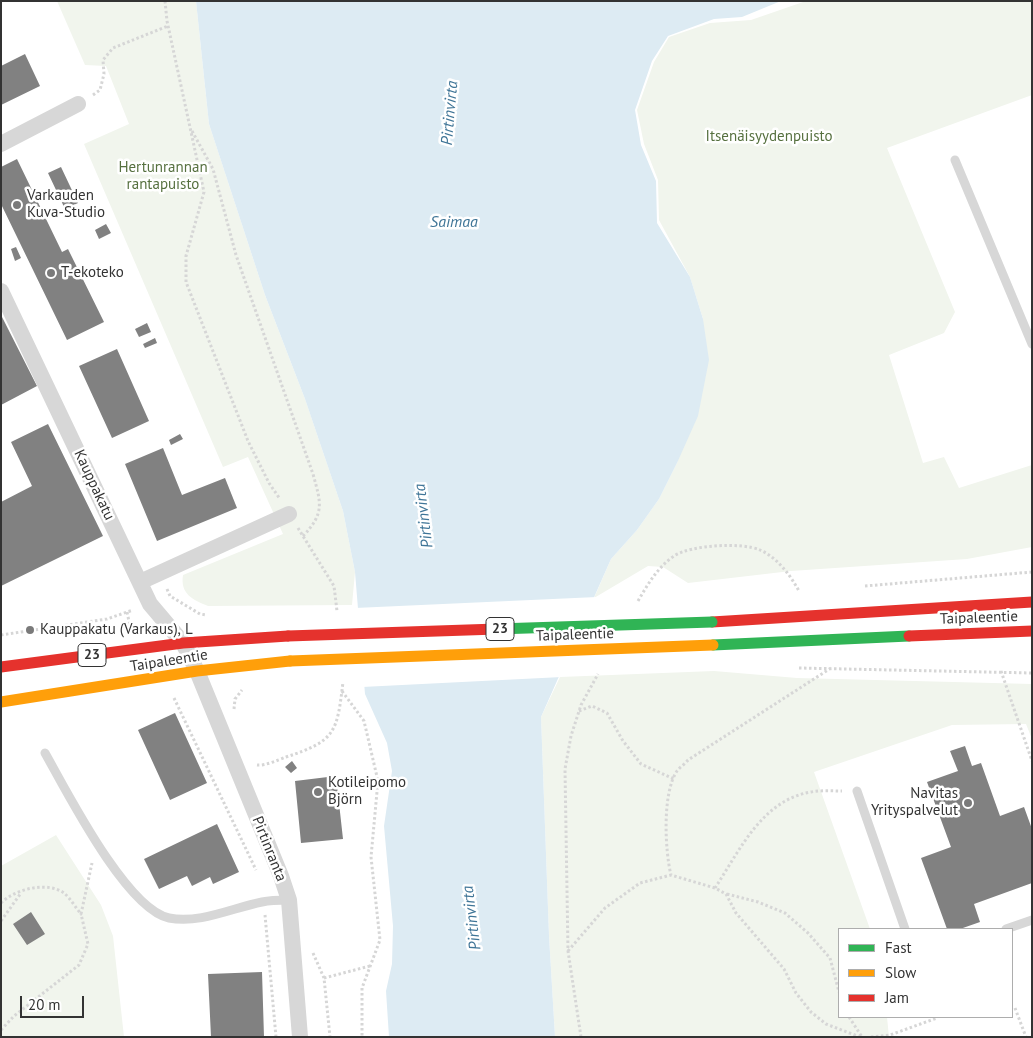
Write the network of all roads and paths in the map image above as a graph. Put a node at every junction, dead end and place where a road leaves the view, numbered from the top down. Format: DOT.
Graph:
graph roads {
  1 [pos="166,2"];
  2 [pos="168,26"];
  3 [pos="78,104"];
  4 [pos="190,126"];
  5 [pos="1,144"];
  6 [pos="955,160"];
  7 [pos="1,291"];
  8 [pos="1032,344"];
  9 [pos="287,511"];
  10 [pos="303,536"];
  11 [pos="160,574"];
  12 [pos="140,582"];
  13 [pos="799,591"];
  14 [pos="170,596"];
  15 [pos="1032,602"];
  16 [pos="150,604"];
  17 [pos="633,610"];
  18 [pos="208,616"];
  19 [pos="1032,631"];
  20 [pos="1,635"];
  21 [pos="183,643"];
  22 [pos="792,667"];
  23 [pos="1,668"];
  24 [pos="831,668"];
  25 [pos="600,670"];
  26 [pos="197,671"];
  27 [pos="1001,671"];
  28 [pos="1032,673"];
  29 [pos="342,691"];
  30 [pos="173,696"];
  31 [pos="1,702"];
  32 [pos="579,711"];
  33 [pos="44,752"];
  34 [pos="1032,761"];
  35 [pos="674,779"];
  36 [pos="857,791"];
  37 [pos="96,843"];
  38 [pos="672,875"];
  39 [pos="715,888"];
  40 [pos="22,892"];
  41 [pos="726,894"];
  42 [pos="289,900"];
  43 [pos="264,902"];
  44 [pos="1,903"];
  45 [pos="81,914"];
  46 [pos="1032,920"];
  47 [pos="1,921"];
  48 [pos="905,928"];
  49 [pos="1009,928"];
  50 [pos="568,951"];
  51 [pos="370,966"];
  52 [pos="324,978"];
  53 [pos="838,988"];
  54 [pos="1015,1008"];
  55 [pos="849,1018"];
  56 [pos="937,1018"];
  57 [pos="1,1030"];
  58 [pos="882,1036"];
  59 [pos="276,1037"];
  60 [pos="300,1037"];
  61 [pos="362,1037"];
  62 [pos="581,1037"];
  63 [pos="861,1037"];
  64 [pos="871,1037"];
  65 [pos="1026,1037"];
  1 -- 2 [label="path"];
  2 -- 3 [label="path"];
  2 -- 4 [label="path"];
  3 -- 5 [label="street"];
  4 -- 9 [label="path"];
  4 -- 10 [label="path"];
  6 -- 8 [label="lane"];
  7 -- 12 [label="street, Kauppakatu"];
  9 -- 11 [label="street"];
  11 -- 12 [label="street"];
  11 -- 14 [label="path"];
  12 -- 16 [label="street, Kauppakatu"];
  13 -- 17 [label="path"];
  14 -- 16 [label="path"];
  14 -- 18 [label="path"];
  15 -- 21 [label="highway, Taipaleentie / 23, bridge"];
  16 -- 20 [label="path"];
  16 -- 21 [label="street, Kauppakatu"];
  19 -- 26 [label="highway, Taipaleentie / 23, bridge"];
  21 -- 23 [label="highway, Taipaleentie / 23"];
  21 -- 26 [label="street, Kauppakatu"];
  22 -- 24 [label="path"];
  24 -- 27 [label="path"];
  24 -- 35 [label="path"];
  25 -- 32 [label="path"];
  26 -- 31 [label="highway, Taipaleentie / 23"];
  26 -- 42 [label="street, Pirtinranta"];
  27 -- 28 [label="path"];
  27 -- 34 [label="path"];
  29 -- 51 [label="path"];
  30 -- 43 [label="path"];
  32 -- 35 [label="path"];
  32 -- 50 [label="path"];
  33 -- 37 [label="lane"];
  35 -- 38 [label="path"];
  36 -- 39 [label="path"];
  36 -- 48 [label="lane"];
  37 -- 43 [label="lane"];
  37 -- 45 [label="path"];
  38 -- 39 [label="path"];
  38 -- 50 [label="path"];
  39 -- 41 [label="path"];
  40 -- 44 [label="path"];
  40 -- 45 [label="path"];
  40 -- 47 [label="path"];
  41 -- 53 [label="path"];
  41 -- 63 [label="path"];
  42 -- 43 [label="lane"];
  42 -- 60 [label="street, Pirtinranta"];
  43 -- 59 [label="path"];
  45 -- 57 [label="path"];
  46 -- 49 [label="lane"];
  50 -- 62 [label="path"];
  51 -- 52 [label="path"];
  51 -- 61 [label="path"];
  54 -- 65 [label="path"];
  55 -- 63 [label="path"];
  56 -- 58 [label="path"];
  58 -- 64 [label="path"];
}
